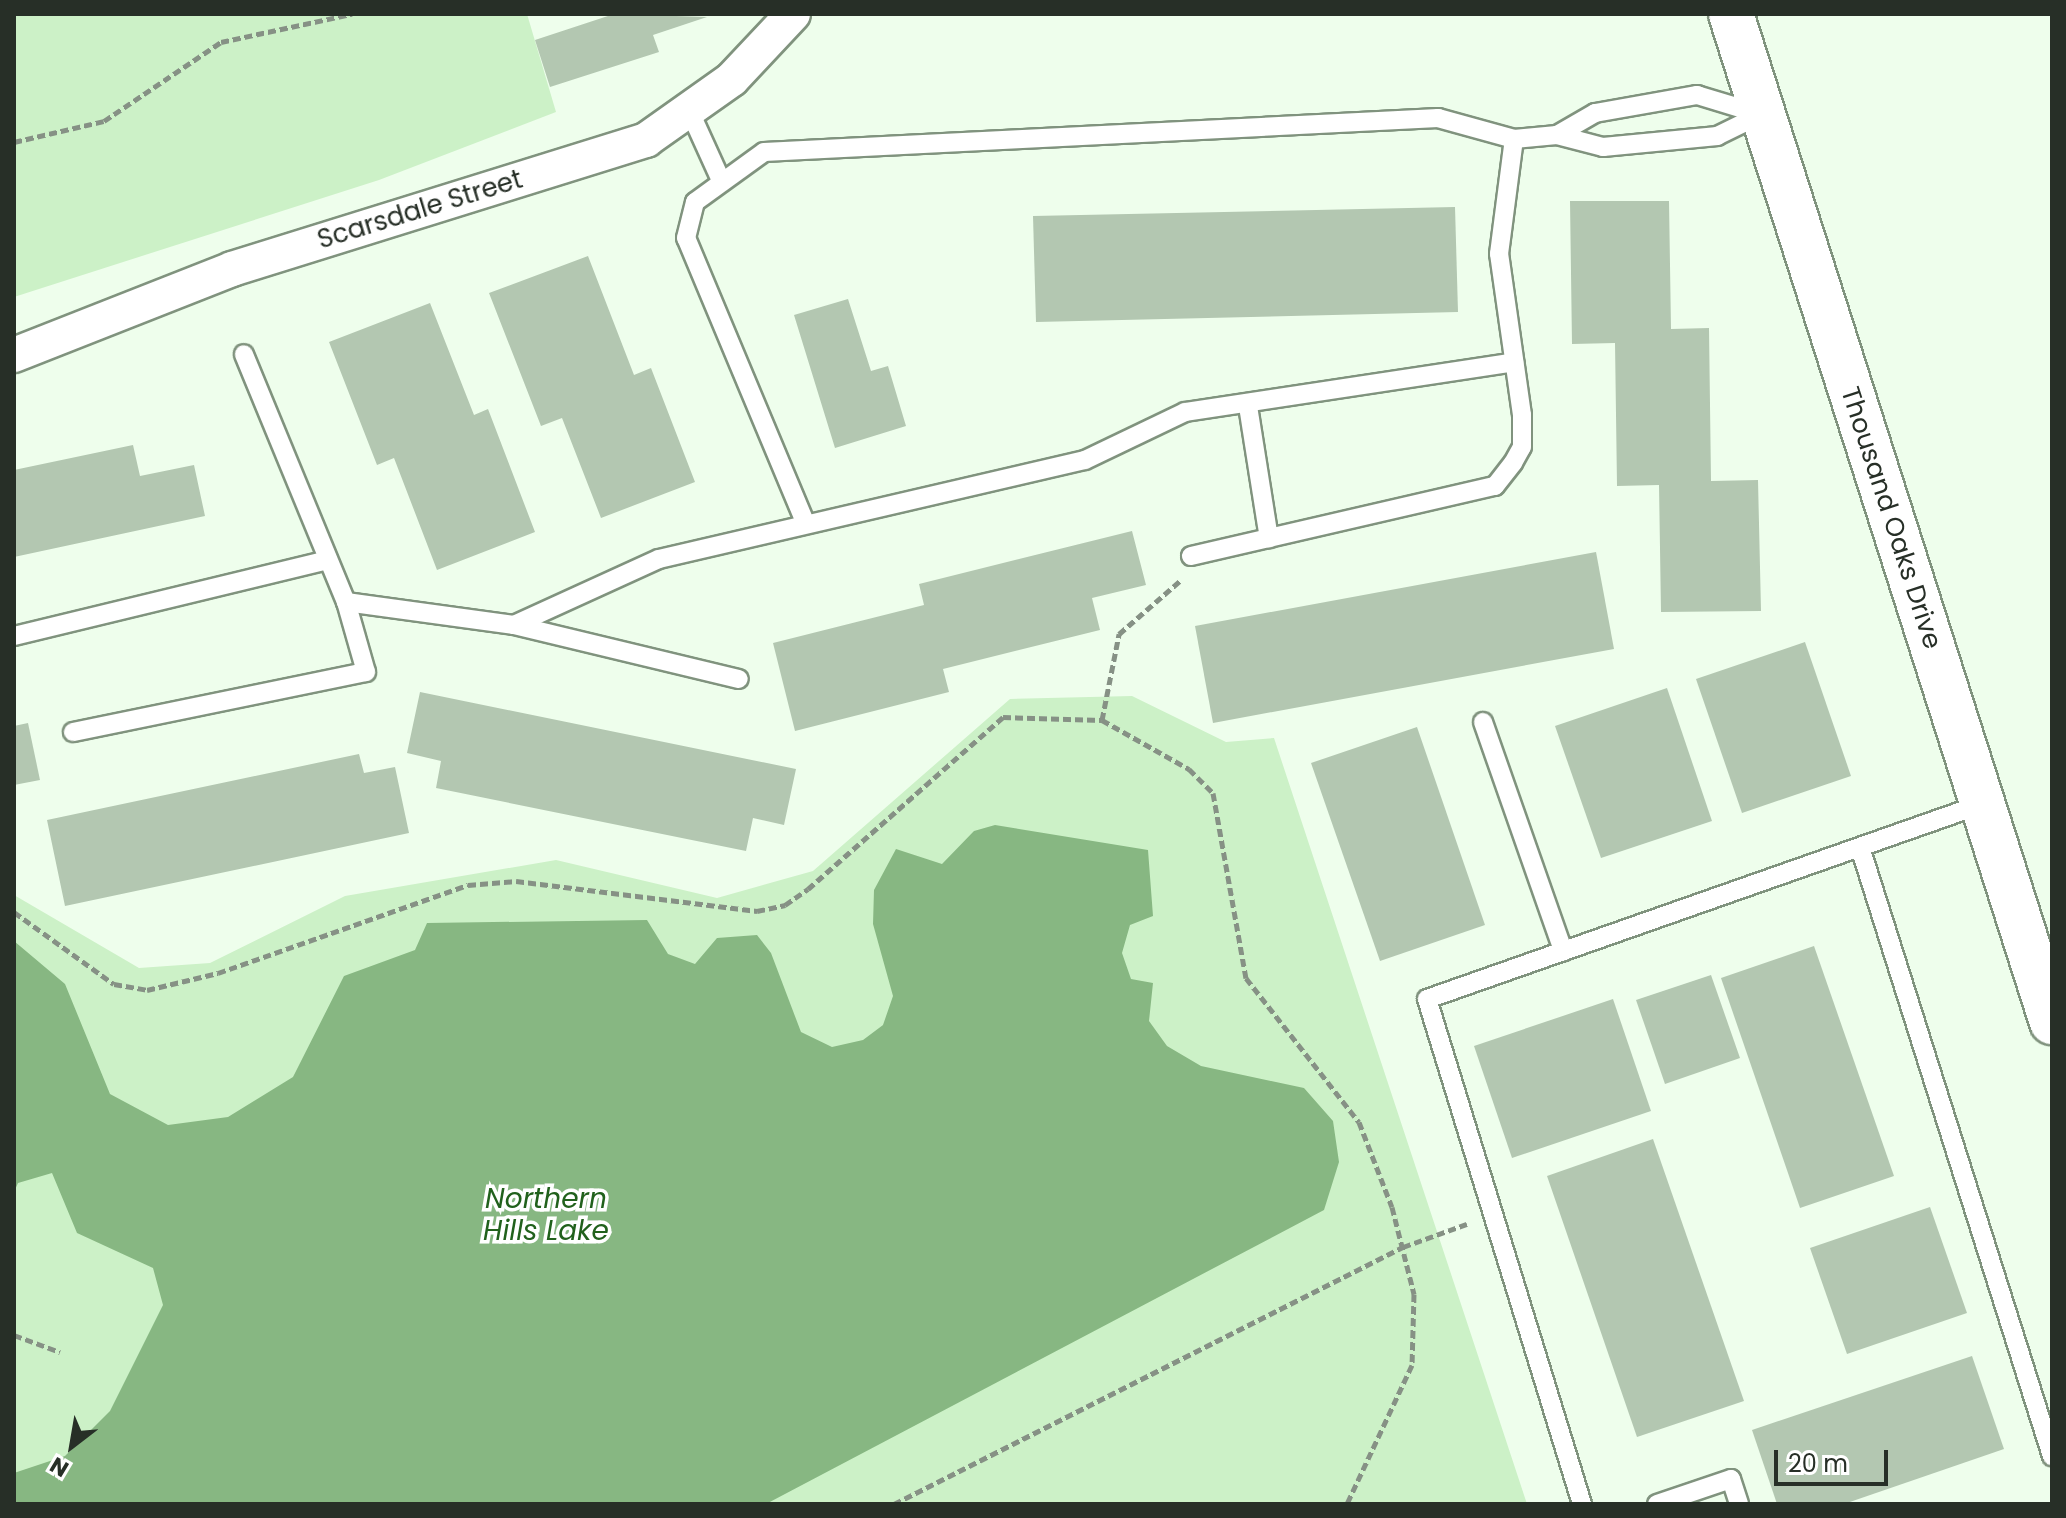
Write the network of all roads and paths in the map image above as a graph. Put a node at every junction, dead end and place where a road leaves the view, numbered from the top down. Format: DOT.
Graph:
graph roads {
  1 [pos="352,14"];
  2 [pos="793,14"];
  3 [pos="1731,14"];
  4 [pos="690,112"];
  5 [pos="1762,114"];
  6 [pos="1557,135"];
  7 [pos="1514,139"];
  8 [pos="14,142"];
  9 [pos="720,178"];
  10 [pos="244,354"];
  11 [pos="14,355"];
  12 [pos="1514,362"];
  13 [pos="1248,406"];
  14 [pos="805,522"];
  15 [pos="1269,538"];
  16 [pos="1191,556"];
  17 [pos="328,560"];
  18 [pos="346,602"];
  19 [pos="514,625"];
  20 [pos="14,636"];
  21 [pos="739,679"];
  22 [pos="1102,720"];
  23 [pos="1483,722"];
  24 [pos="73,732"];
  25 [pos="1982,804"];
  26 [pos="1860,847"];
  27 [pos="14,912"];
  28 [pos="1563,951"];
  29 [pos="2052,1022"];
  30 [pos="1494,1214"];
  31 [pos="1403,1247"];
  32 [pos="14,1335"];
  33 [pos="60,1352"];
  34 [pos="2052,1456"];
  35 [pos="894,1504"];
  36 [pos="1347,1504"];
  37 [pos="1582,1504"];
  38 [pos="1657,1504"];
  39 [pos="1739,1504"];
  1 -- 8 [label="path"];
  2 -- 4 [label="street, Scarsdale Street"];
  3 -- 5 [label="main road, Thousand Oaks Drive"];
  4 -- 9 [label="lane"];
  4 -- 11 [label="street, Scarsdale Street"];
  5 -- 6 [label="lane"];
  5 -- 6 [label="lane"];
  5 -- 25 [label="main road, Thousand Oaks Drive"];
  6 -- 7 [label="lane"];
  7 -- 9 [label="lane"];
  7 -- 12 [label="lane"];
  9 -- 14 [label="lane"];
  10 -- 17 [label="lane"];
  12 -- 13 [label="lane"];
  12 -- 15 [label="lane"];
  13 -- 14 [label="lane"];
  13 -- 15 [label="lane"];
  14 -- 19 [label="lane"];
  15 -- 16 [label="lane"];
  16 -- 22 [label="path"];
  17 -- 18 [label="lane"];
  17 -- 20 [label="lane"];
  18 -- 19 [label="lane"];
  18 -- 24 [label="lane"];
  19 -- 21 [label="lane"];
  22 -- 27 [label="path"];
  22 -- 31 [label="path"];
  23 -- 28 [label="lane"];
  25 -- 26 [label="lane"];
  25 -- 29 [label="main road, Thousand Oaks Drive"];
  26 -- 28 [label="lane"];
  26 -- 34 [label="lane"];
  28 -- 30 [label="lane"];
  30 -- 31 [label="path"];
  30 -- 37 [label="lane"];
  31 -- 35 [label="path"];
  31 -- 36 [label="path"];
  32 -- 33 [label="path"];
  38 -- 39 [label="lane"];
}
